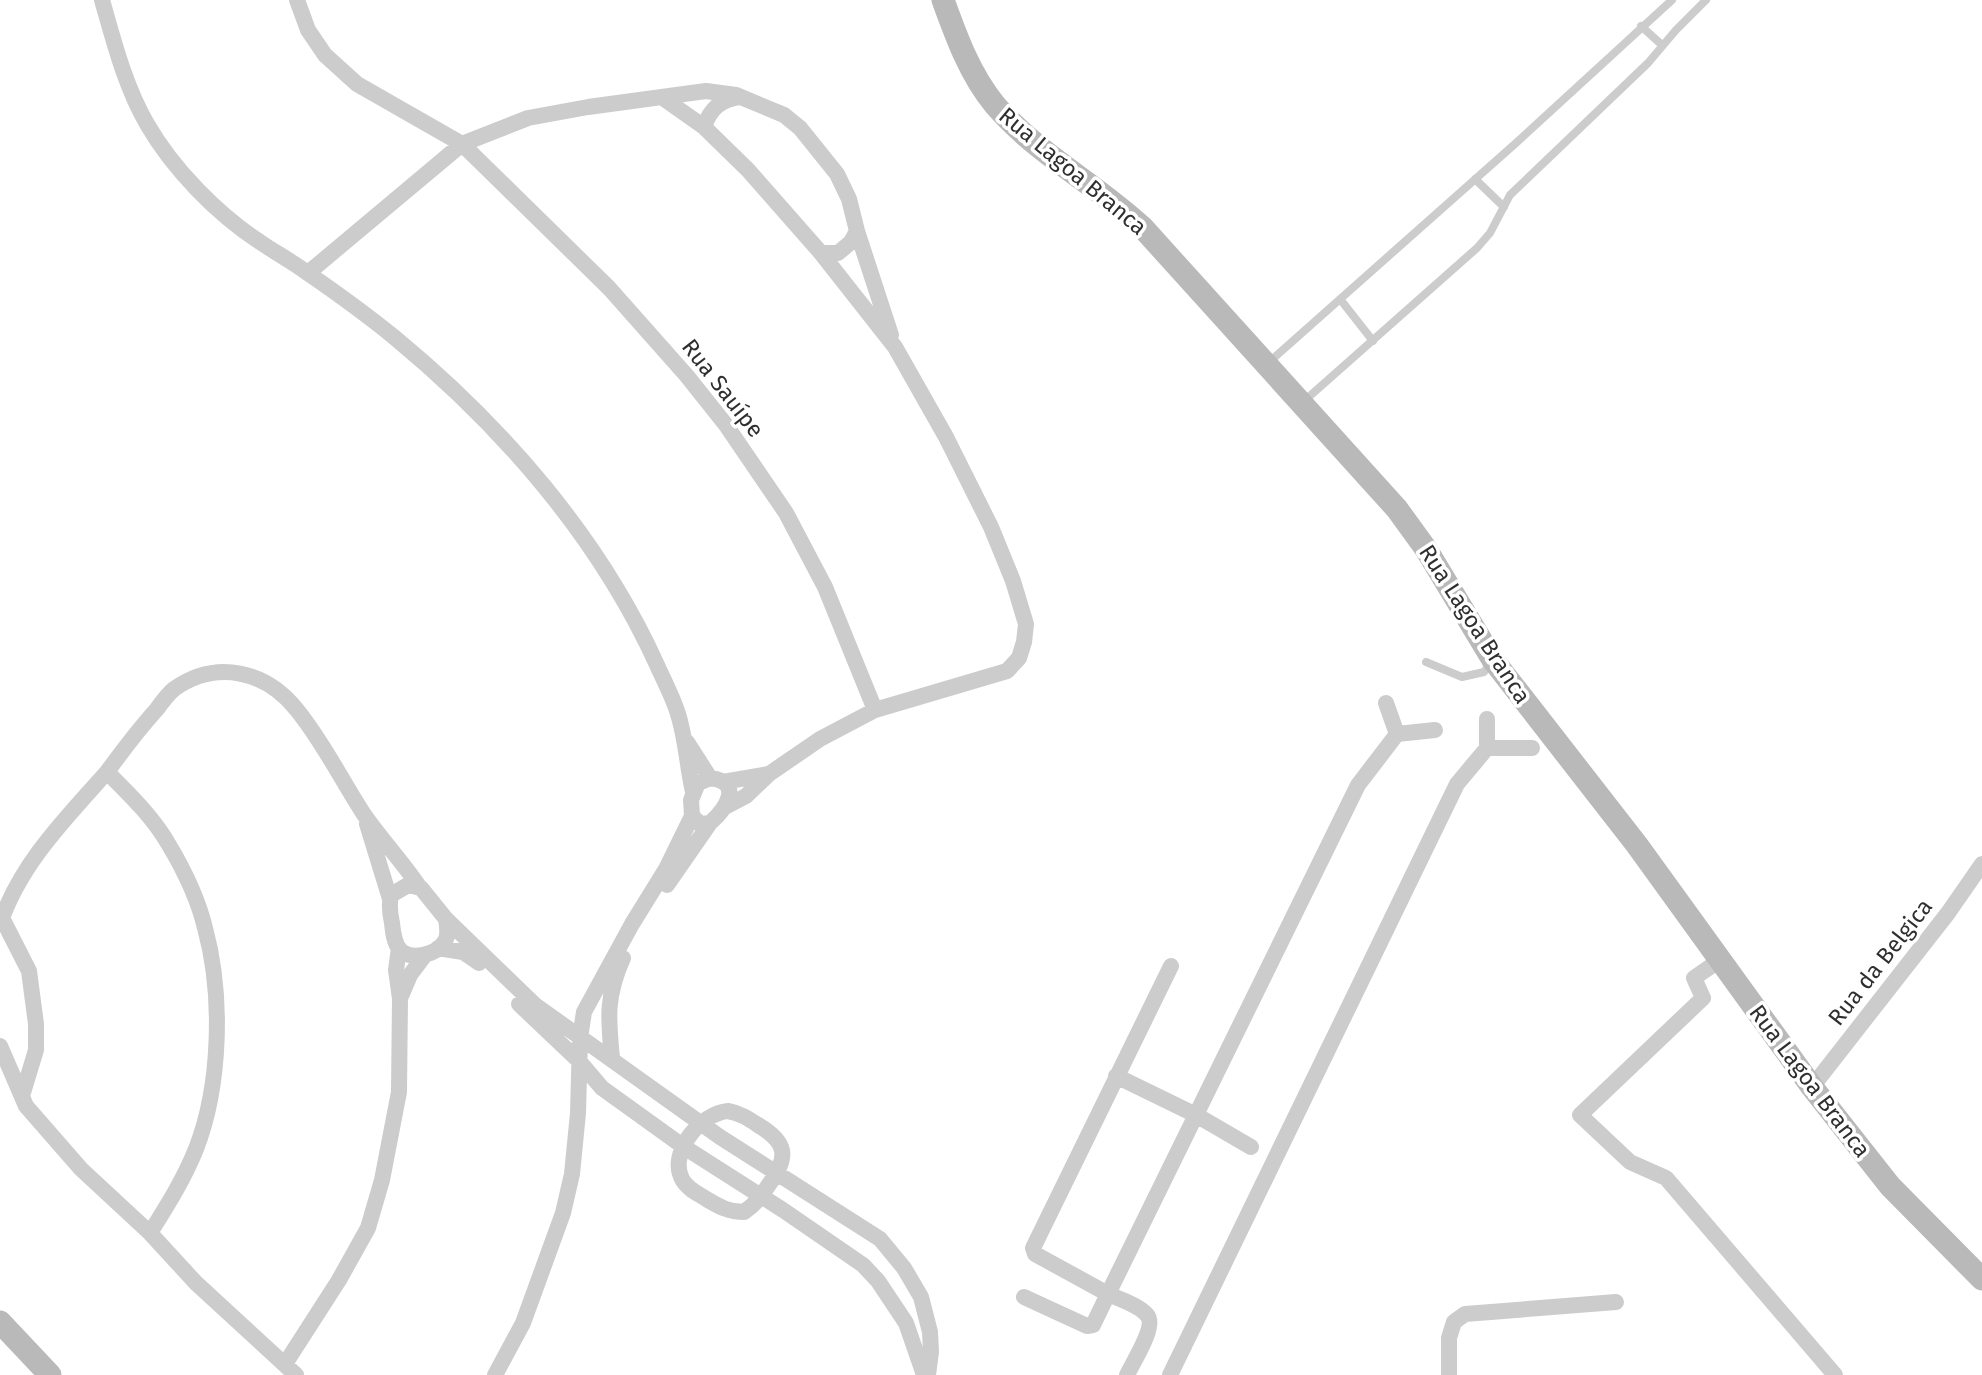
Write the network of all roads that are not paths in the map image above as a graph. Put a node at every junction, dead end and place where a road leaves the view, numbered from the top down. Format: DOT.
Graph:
graph roads {
  1 [pos="297,0"];
  2 [pos="943,0"];
  3 [pos="1672,0"];
  4 [pos="1706,0"];
  5 [pos="104,4"];
  6 [pos="1641,26"];
  7 [pos="1662,45"];
  8 [pos="743,97"];
  9 [pos="663,98"];
  10 [pos="704,127"];
  11 [pos="462,144"];
  12 [pos="1475,179"];
  13 [pos="1504,207"];
  14 [pos="857,230"];
  15 [pos="821,253"];
  16 [pos="308,273"];
  17 [pos="1340,299"];
  18 [pos="1373,341"];
  19 [pos="895,347"];
  20 [pos="1266,365"];
  21 [pos="1301,404"];
  22 [pos="1493,660"];
  23 [pos="1426,662"];
  24 [pos="1386,703"];
  25 [pos="874,710"];
  26 [pos="1487,719"];
  27 [pos="1435,730"];
  28 [pos="1397,734"];
  29 [pos="685,740"];
  30 [pos="1487,748"];
  31 [pos="1532,748"];
  32 [pos="107,772"];
  33 [pos="769,774"];
  34 [pos="717,780"];
  35 [pos="692,792"];
  36 [pos="727,806"];
  37 [pos="364,815"];
  38 [pos="692,816"];
  39 [pos="710,823"];
  40 [pos="1982,864"];
  41 [pos="418,886"];
  42 [pos="390,899"];
  43 [pos="446,919"];
  44 [pos="1,921"];
  45 [pos="398,948"];
  46 [pos="431,952"];
  47 [pos="1720,960"];
  48 [pos="1171,966"];
  49 [pos="512,991"];
  50 [pos="400,999"];
  51 [pos="580,1038"];
  52 [pos="0,1046"];
  53 [pos="612,1058"];
  54 [pos="579,1061"];
  55 [pos="1116,1076"];
  56 [pos="1812,1087"];
  57 [pos="602,1088"];
  58 [pos="22,1096"];
  59 [pos="578,1113"];
  60 [pos="1196,1115"];
  61 [pos="700,1123"];
  62 [pos="684,1147"];
  63 [pos="1251,1147"];
  64 [pos="778,1173"];
  65 [pos="761,1196"];
  66 [pos="150,1233"];
  67 [pos="1982,1279"];
  68 [pos="1108,1294"];
  69 [pos="1024,1297"];
  70 [pos="1616,1302"];
  71 [pos="0,1322"];
  72 [pos="290,1370"];
  73 [pos="50,1375"];
  74 [pos="495,1375"];
  75 [pos="926,1375"];
  76 [pos="1127,1375"];
  77 [pos="1170,1375"];
  78 [pos="1449,1375"];
  79 [pos="1835,1375"];
  1 -- 11 [label="street, Rua Sauípe"];
  2 -- 20 [label="street, Rua Lagoa Branca"];
  3 -- 6 [label="lane"];
  4 -- 7 [label="lane"];
  5 -- 16 [label="street"];
  6 -- 7 [label="lane"];
  6 -- 12 [label="lane"];
  7 -- 13 [label="lane"];
  8 -- 9 [label="street"];
  8 -- 10 [label="street"];
  8 -- 14 [label="street"];
  9 -- 10 [label="street"];
  9 -- 11 [label="street"];
  10 -- 15 [label="street"];
  11 -- 16 [label="street"];
  11 -- 25 [label="street, Rua Sauípe"];
  12 -- 13 [label="lane"];
  12 -- 17 [label="lane"];
  13 -- 18 [label="lane"];
  14 -- 15 [label="street"];
  14 -- 19 [label="street"];
  15 -- 19 [label="street"];
  16 -- 29 [label="street"];
  17 -- 18 [label="lane"];
  17 -- 20 [label="lane"];
  18 -- 21 [label="lane"];
  19 -- 25 [label="street"];
  20 -- 21 [label="street, Rua Lagoa Branca"];
  21 -- 22 [label="street, Rua Lagoa Branca"];
  22 -- 23 [label="lane"];
  22 -- 47 [label="street, Rua Lagoa Branca"];
  24 -- 28 [label="street"];
  25 -- 33 [label="street"];
  26 -- 30 [label="street"];
  27 -- 28 [label="street"];
  28 -- 60 [label="street"];
  29 -- 34 [label="street"];
  29 -- 35 [label="street"];
  30 -- 31 [label="street"];
  30 -- 77 [label="street"];
  32 -- 37 [label="street"];
  32 -- 44 [label="street"];
  32 -- 66 [label="street"];
  33 -- 34 [label="street"];
  33 -- 36 [label="street"];
  34 -- 35 [label="street"];
  34 -- 36 [label="street"];
  35 -- 38 [label="street"];
  36 -- 39 [label="street"];
  37 -- 41 [label="street"];
  37 -- 42 [label="street"];
  38 -- 39 [label="street"];
  38 -- 51 [label="street"];
  39 -- 53 [label="street"];
  40 -- 56 [label="street, Rua da Belgica"];
  41 -- 42 [label="street"];
  41 -- 43 [label="street"];
  42 -- 45 [label="street"];
  43 -- 46 [label="street"];
  43 -- 49 [label="street"];
  44 -- 58 [label="street"];
  45 -- 46 [label="street"];
  45 -- 50 [label="street"];
  46 -- 49 [label="street"];
  46 -- 50 [label="street"];
  47 -- 56 [label="street, Rua Lagoa Branca"];
  47 -- 79 [label="street"];
  48 -- 55 [label="street"];
  49 -- 51 [label="street"];
  49 -- 54 [label="street"];
  50 -- 72 [label="street"];
  51 -- 53 [label="street"];
  51 -- 54 [label="street"];
  52 -- 58 [label="street"];
  53 -- 61 [label="street"];
  54 -- 57 [label="street"];
  54 -- 59 [label="street"];
  55 -- 60 [label="street"];
  55 -- 68 [label="street"];
  56 -- 67 [label="street, Rua Lagoa Branca"];
  57 -- 59 [label="street"];
  57 -- 62 [label="street"];
  58 -- 66 [label="street"];
  59 -- 74 [label="street"];
  60 -- 63 [label="street"];
  60 -- 68 [label="street"];
  61 -- 62 [label="street"];
  61 -- 64 [label="street"];
  61 -- 64 [label="street"];
  62 -- 65 [label="street"];
  62 -- 65 [label="street"];
  64 -- 65 [label="street"];
  64 -- 75 [label="street"];
  65 -- 75 [label="street"];
  66 -- 72 [label="street"];
  68 -- 69 [label="street"];
  68 -- 76 [label="street"];
  70 -- 78 [label="street"];
  71 -- 73 [label="street"];
}
